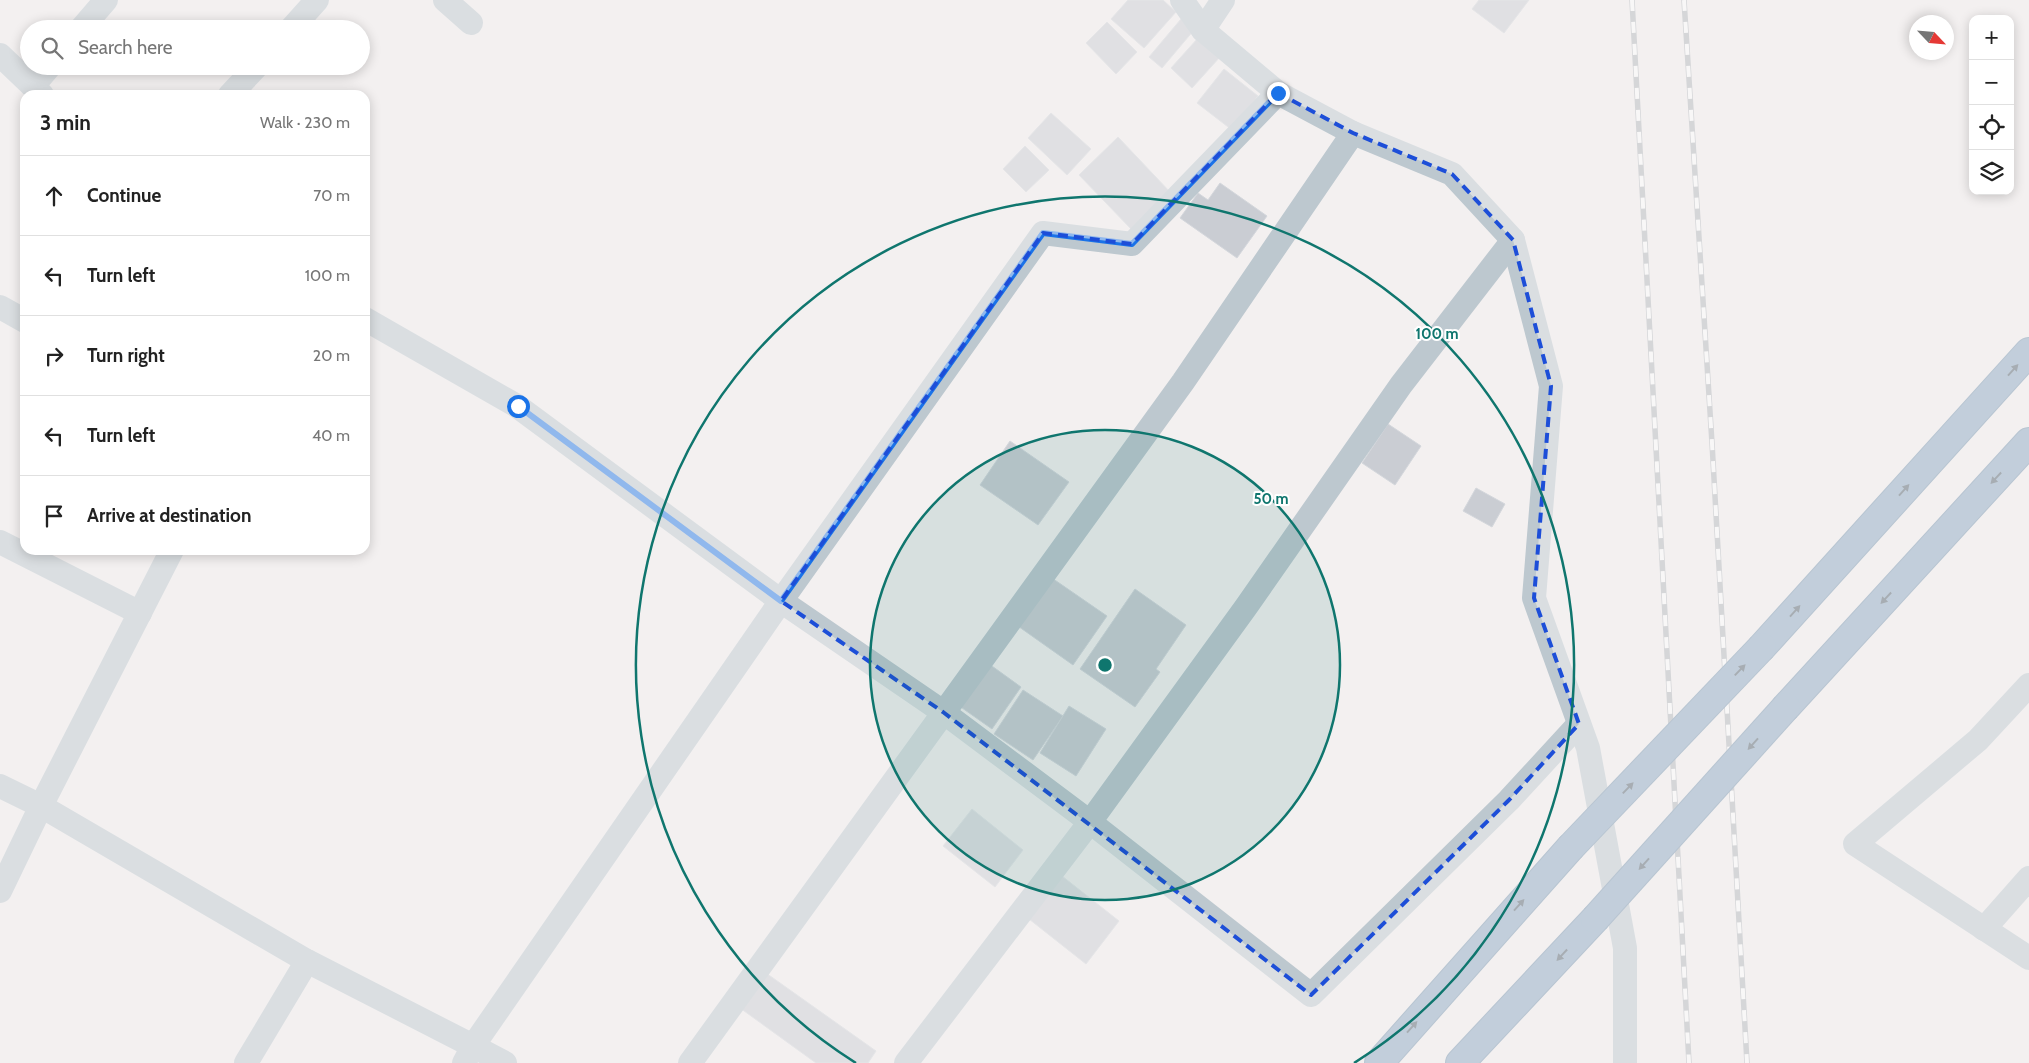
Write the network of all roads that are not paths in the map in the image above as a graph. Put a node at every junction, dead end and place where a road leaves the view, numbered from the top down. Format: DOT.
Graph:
graph roads {
  1 [pos="106,0"];
  2 [pos="317,0"];
  3 [pos="445,0"];
  4 [pos="1182,0"];
  5 [pos="1223,0"];
  6 [pos="89,20"];
  7 [pos="299,20"];
  8 [pos="471,23"];
  9 [pos="1203,30"];
  10 [pos="0,55"];
  11 [pos="20,74"];
  12 [pos="21,75"];
  13 [pos="46,75"];
  14 [pos="249,75"];
  15 [pos="37,90"];
  16 [pos="38,90"];
  17 [pos="235,90"];
  18 [pos="1278,93"];
  19 [pos="1353,132"];
  20 [pos="1513,240"];
  21 [pos="0,307"];
  22 [pos="20,318"];
  23 [pos="370,322"];
  24 [pos="2029,352"];
  25 [pos="2029,442"];
  26 [pos="0,542"];
  27 [pos="20,552"];
  28 [pos="26,555"];
  29 [pos="169,555"];
  30 [pos="781,601"];
  31 [pos="140,613"];
  32 [pos="2029,685"];
  33 [pos="943,712"];
  34 [pos="1579,724"];
  35 [pos="0,786"];
  36 [pos="41,806"];
  37 [pos="1090,822"];
  38 [pos="2029,878"];
  39 [pos="0,891"];
  40 [pos="1984,929"];
  41 [pos="2029,958"];
  42 [pos="307,961"];
  43 [pos="469,1054"];
  44 [pos="246,1063"];
  45 [pos="505,1063"];
  46 [pos="690,1063"];
  47 [pos="906,1063"];
  48 [pos="1379,1063"];
  49 [pos="1460,1063"];
  50 [pos="1625,1063"];
  1 -- 6 [label="street"];
  2 -- 7 [label="street"];
  3 -- 8 [label="street"];
  4 -- 9 [label="street"];
  5 -- 9 [label="street"];
  9 -- 18 [label="street"];
  10 -- 11 [label="street"];
  12 -- 15 [label="street"];
  13 -- 16 [label="street"];
  14 -- 17 [label="street"];
  18 -- 19 [label="street"];
  18 -- 30 [label="street"];
  19 -- 20 [label="street"];
  19 -- 33 [label="street"];
  20 -- 34 [label="street"];
  20 -- 37 [label="street"];
  21 -- 22 [label="street"];
  23 -- 30 [label="street"];
  48 -- 24 [label="highway, one-way, bridge"];
  25 -- 49 [label="highway, one-way, bridge"];
  26 -- 27 [label="street"];
  28 -- 31 [label="street"];
  29 -- 31 [label="street"];
  30 -- 33 [label="street"];
  30 -- 43 [label="street"];
  31 -- 36 [label="street"];
  32 -- 40 [label="street"];
  33 -- 37 [label="street"];
  33 -- 46 [label="street"];
  34 -- 37 [label="street"];
  34 -- 50 [label="street"];
  35 -- 36 [label="street"];
  36 -- 39 [label="street"];
  36 -- 42 [label="street"];
  37 -- 47 [label="street"];
  38 -- 40 [label="street"];
  40 -- 41 [label="street"];
  42 -- 43 [label="street"];
  42 -- 44 [label="street"];
  43 -- 45 [label="street"];
}
